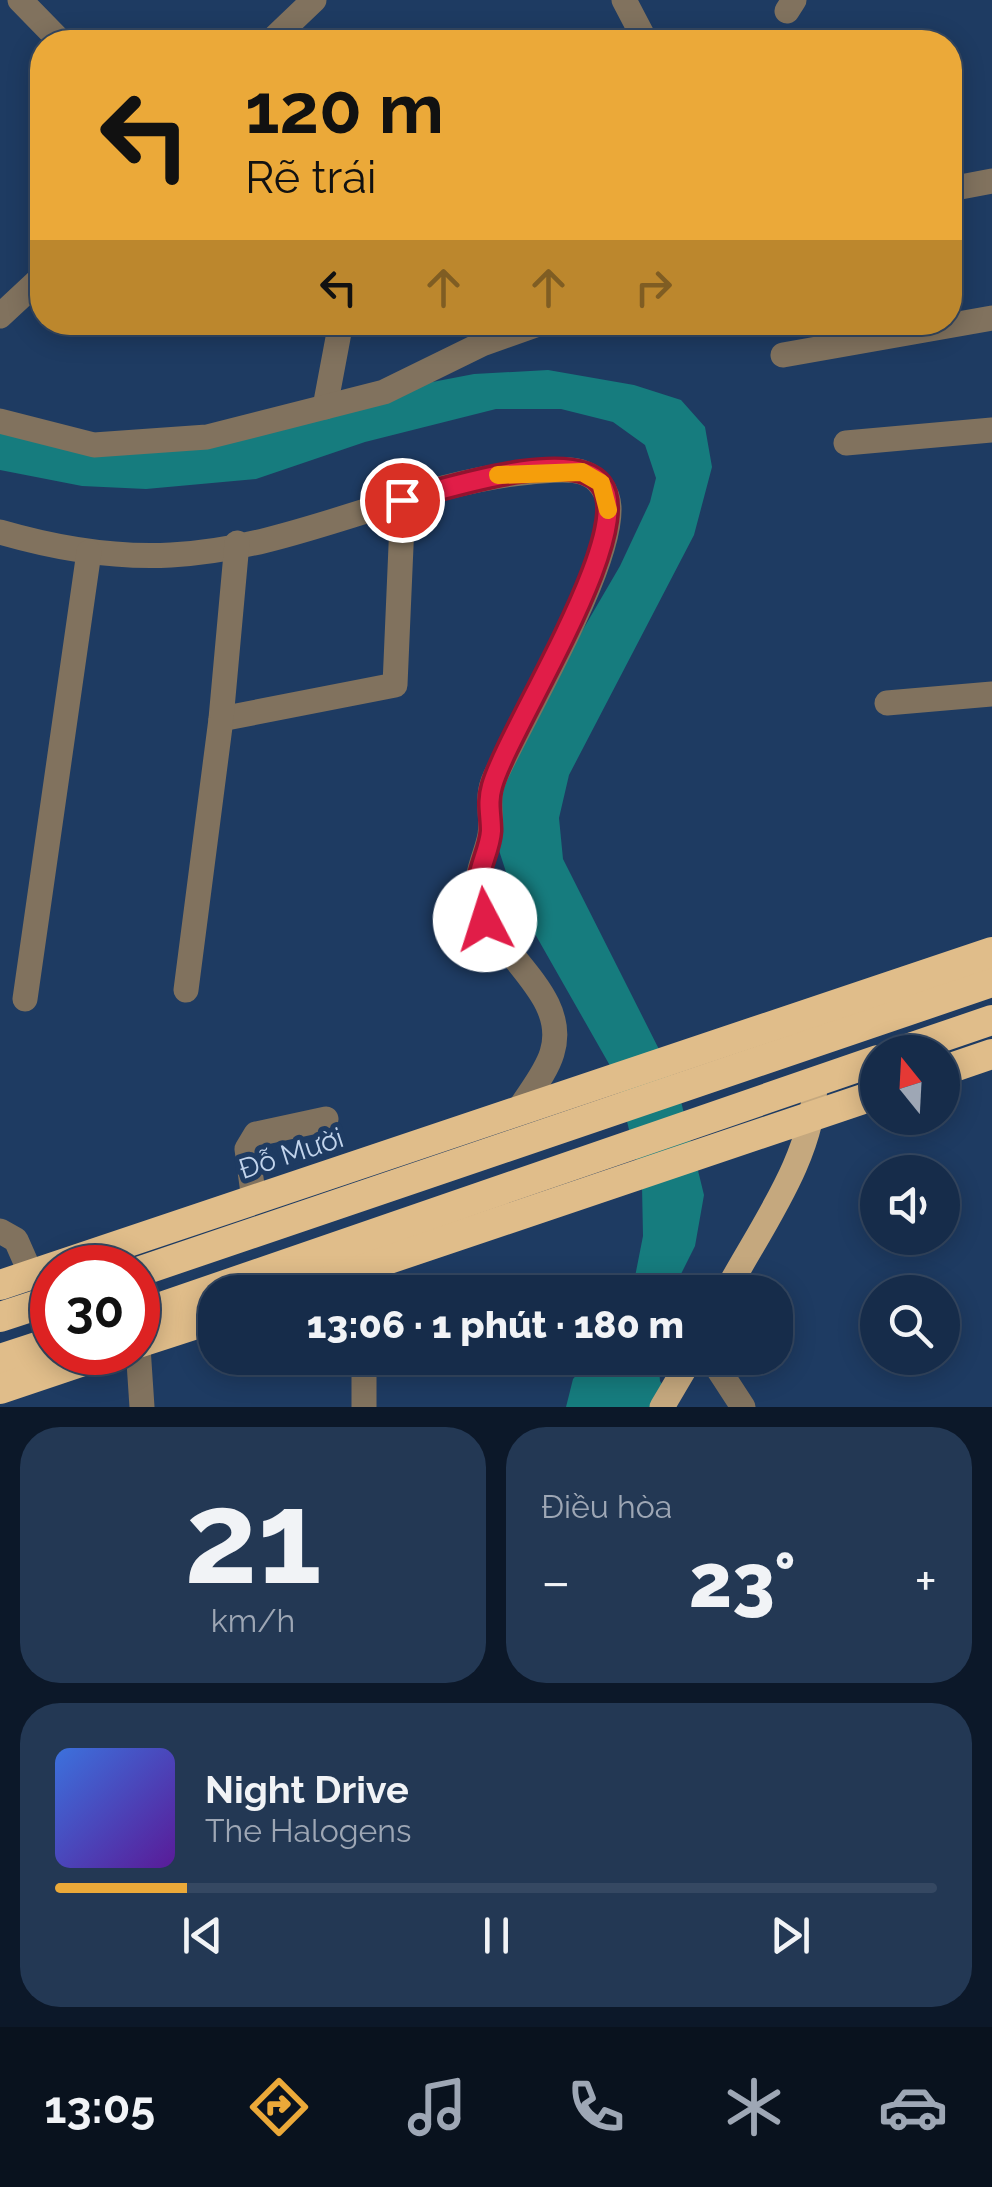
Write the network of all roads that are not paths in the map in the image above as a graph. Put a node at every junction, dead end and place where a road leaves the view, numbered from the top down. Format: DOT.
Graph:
graph roads {
  1 [pos="20,0"];
  2 [pos="314,0"];
  3 [pos="624,0"];
  4 [pos="49,30"];
  5 [pos="283,30"];
  6 [pos="640,30"];
  7 [pos="992,181"];
  8 [pos="962,187"];
  9 [pos="30,300"];
  10 [pos="0,316"];
  11 [pos="992,318"];
  12 [pos="962,323"];
  13 [pos="339,335"];
  14 [pos="507,335"];
  15 [pos="898,335"];
  16 [pos="783,356"];
  17 [pos="325,407"];
  18 [pos="0,421"];
  19 [pos="992,430"];
  20 [pos="846,444"];
  21 [pos="402,500"];
  22 [pos="0,532"];
  23 [pos="237,543"];
  24 [pos="90,552"];
  25 [pos="992,694"];
  26 [pos="888,703"];
  27 [pos="221,719"];
  28 [pos="992,952"];
  29 [pos="992,982"];
  30 [pos="186,990"];
  31 [pos="25,999"];
  32 [pos="992,1020"];
  33 [pos="948,1035"];
  34 [pos="992,1054"];
  35 [pos="860,1066"];
  36 [pos="960,1066"];
  37 [pos="691,1069"];
  38 [pos="816,1081"];
  39 [pos="608,1098"];
  40 [pos="860,1100"];
  41 [pos="518,1111"];
  42 [pos="815,1116"];
  43 [pos="326,1119"];
  44 [pos="254,1200"];
  45 [pos="0,1231"];
  46 [pos="119,1245"];
  47 [pos="160,1264"];
  48 [pos="30,1270"];
  49 [pos="30,1275"];
  50 [pos="377,1275"];
  51 [pos="735,1275"];
  52 [pos="0,1285"];
  53 [pos="30,1307"];
  54 [pos="160,1307"];
  55 [pos="0,1317"];
  56 [pos="198,1324"];
  57 [pos="160,1337"];
  58 [pos="30,1360"];
  59 [pos="140,1375"];
  60 [pos="364,1375"];
  61 [pos="680,1375"];
  62 [pos="721,1375"];
  63 [pos="8,1379"];
  64 [pos="142,1407"];
  65 [pos="364,1407"];
  66 [pos="662,1407"];
  67 [pos="743,1407"];
  1 -- 4 [label="street"];
  2 -- 5 [label="street"];
  3 -- 6 [label="street"];
  7 -- 8 [label="street"];
  9 -- 10 [label="street"];
  11 -- 12 [label="street"];
  13 -- 17 [label="street"];
  14 -- 17 [label="street"];
  15 -- 16 [label="street"];
  17 -- 18 [label="street"];
  19 -- 20 [label="street"];
  21 -- 23 [label="street"];
  21 -- 27 [label="street"];
  21 -- 41 [label="street"];
  22 -- 24 [label="street"];
  23 -- 24 [label="street"];
  23 -- 27 [label="street"];
  24 -- 31 [label="street"];
  25 -- 26 [label="street"];
  27 -- 30 [label="street"];
  28 -- 37 [label="highway"];
  29 -- 37 [label="highway"];
  32 -- 33 [label="highway"];
  34 -- 36 [label="highway"];
  35 -- 38 [label="highway"];
  37 -- 39 [label="highway"];
  38 -- 42 [label="main road"];
  38 -- 54 [label="highway"];
  39 -- 41 [label="highway, Đỗ Mười"];
  39 -- 47 [label="highway"];
  40 -- 42 [label="highway"];
  41 -- 44 [label="highway, Đỗ Mười"];
  42 -- 50 [label="highway"];
  42 -- 51 [label="main road"];
  43 -- 44 [label="street"];
  44 -- 46 [label="highway, Đỗ Mười"];
  45 -- 48 [label="street"];
  49 -- 52 [label="highway, Đỗ Mười"];
  53 -- 55 [label="highway"];
  56 -- 57 [label="highway"];
  58 -- 63 [label="highway"];
  59 -- 64 [label="street"];
  60 -- 65 [label="street"];
  61 -- 66 [label="main road"];
  62 -- 67 [label="street"];
}
